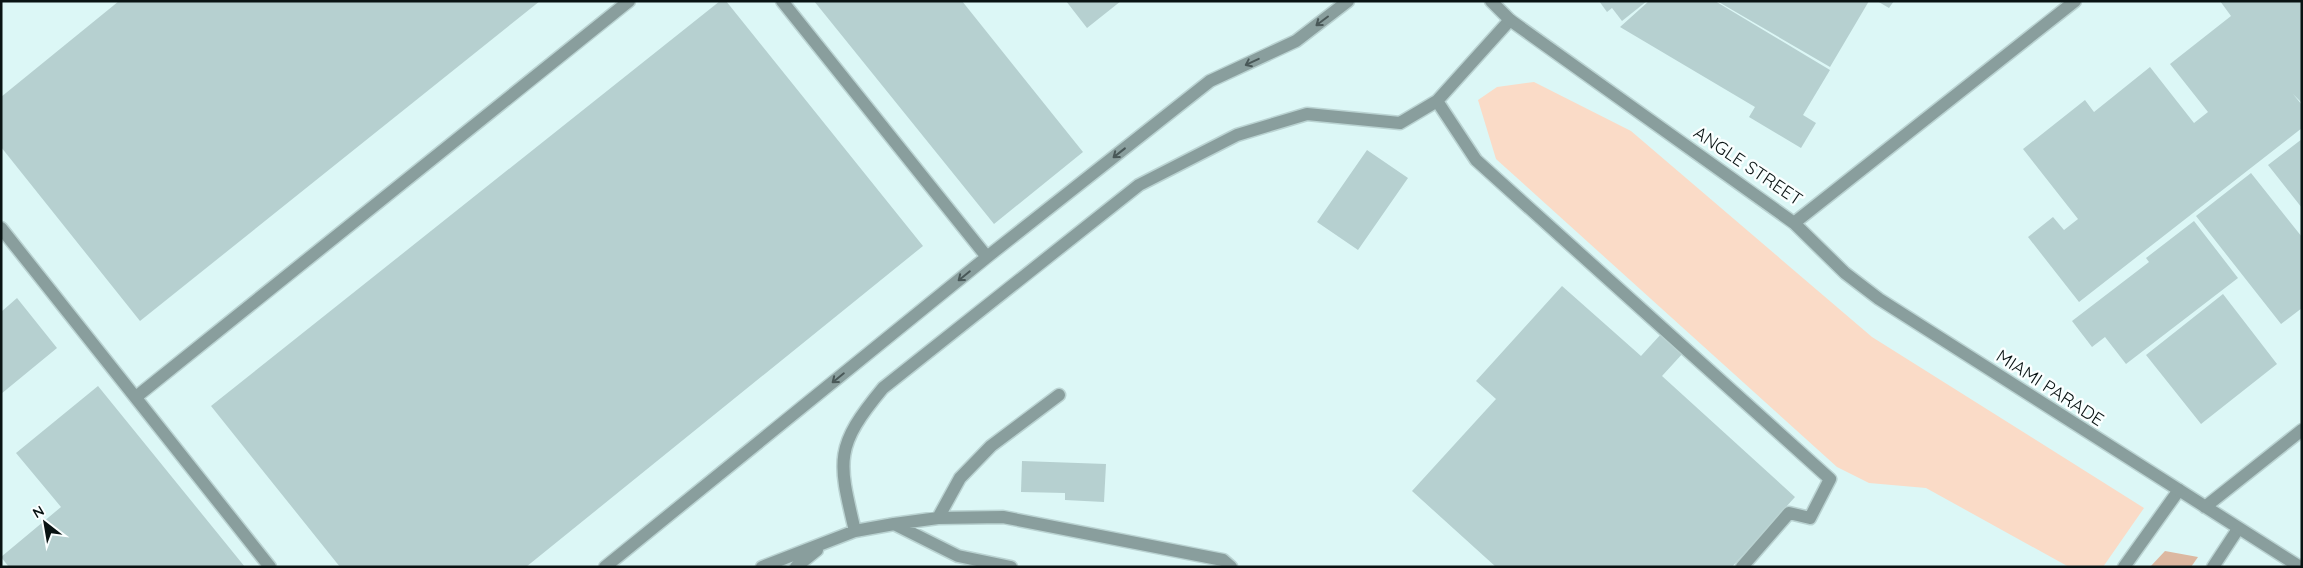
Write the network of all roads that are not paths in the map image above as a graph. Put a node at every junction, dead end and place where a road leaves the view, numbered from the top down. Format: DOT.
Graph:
graph roads {
  1 [pos="630,1"];
  2 [pos="782,1"];
  3 [pos="1348,1"];
  4 [pos="1491,1"];
  5 [pos="2075,1"];
  6 [pos="1510,20"];
  7 [pos="1437,102"];
  8 [pos="1794,223"];
  9 [pos="1,228"];
  10 [pos="988,257"];
  11 [pos="1059,396"];
  12 [pos="136,397"];
  13 [pos="2302,430"];
  14 [pos="2178,490"];
  15 [pos="2205,508"];
  16 [pos="938,518"];
  17 [pos="894,524"];
  18 [pos="2238,528"];
  19 [pos="855,531"];
  20 [pos="824,543"];
  21 [pos="270,567"];
  22 [pos="605,567"];
  23 [pos="762,567"];
  24 [pos="796,567"];
  25 [pos="1011,567"];
  26 [pos="1231,567"];
  27 [pos="1742,567"];
  28 [pos="2124,567"];
  29 [pos="2213,567"];
  30 [pos="2300,567"];
  1 -- 12 [label="street"];
  2 -- 10 [label="street"];
  3 -- 10 [label="street, one-way"];
  4 -- 6 [label="street, ANGLE STREET"];
  5 -- 8 [label="street, ANGLE STREET"];
  6 -- 7 [label="street"];
  6 -- 8 [label="street, ANGLE STREET"];
  7 -- 19 [label="street"];
  7 -- 27 [label="street"];
  8 -- 14 [label="street, MIAMI PARADE"];
  9 -- 12 [label="street"];
  10 -- 22 [label="street, one-way"];
  11 -- 16 [label="street"];
  12 -- 21 [label="street"];
  13 -- 15 [label="street"];
  14 -- 15 [label="street, MIAMI PARADE"];
  14 -- 28 [label="street"];
  15 -- 18 [label="street, MIAMI PARADE"];
  16 -- 17 [label="street"];
  16 -- 26 [label="street"];
  17 -- 19 [label="street"];
  17 -- 25 [label="street"];
  18 -- 29 [label="street"];
  18 -- 30 [label="street, MIAMI PARADE"];
  19 -- 20 [label="street"];
  20 -- 23 [label="street"];
  20 -- 24 [label="street"];
}
